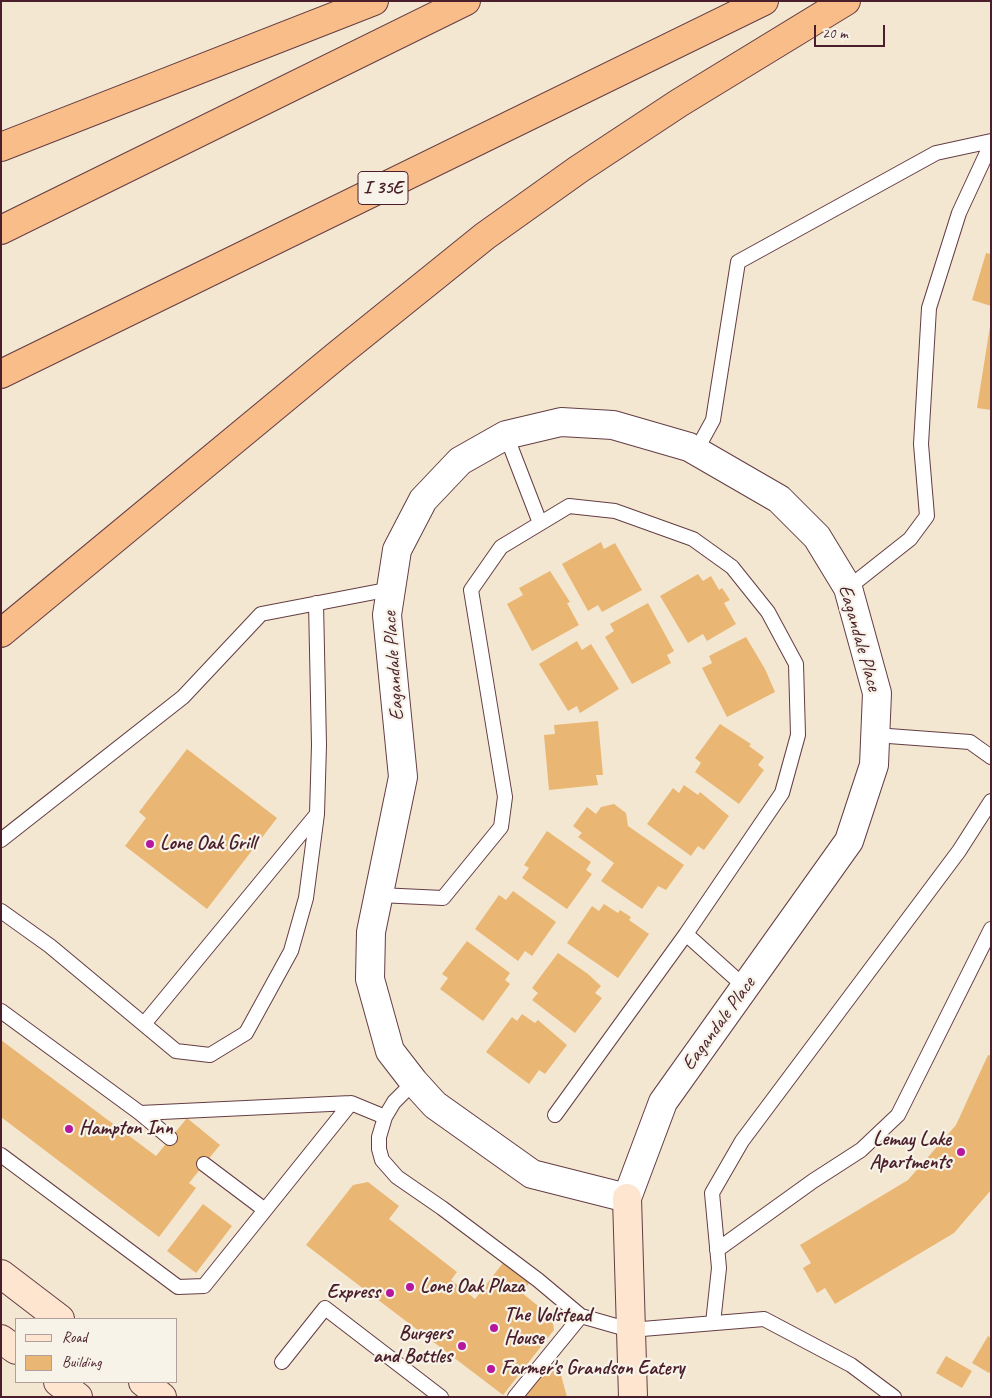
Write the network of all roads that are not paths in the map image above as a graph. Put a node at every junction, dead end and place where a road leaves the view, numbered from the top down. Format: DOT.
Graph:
graph roads {
  1 [pos="374,1"];
  2 [pos="466,1"];
  3 [pos="764,1"];
  4 [pos="846,1"];
  5 [pos="991,143"];
  6 [pos="1,147"];
  7 [pos="1,230"];
  8 [pos="1,374"];
  9 [pos="506,435"];
  10 [pos="696,452"];
  11 [pos="540,524"];
  12 [pos="848,588"];
  13 [pos="391,589"];
  14 [pos="316,603"];
  15 [pos="1,633"];
  16 [pos="875,735"];
  17 [pos="991,757"];
  18 [pos="991,801"];
  19 [pos="317,814"];
  20 [pos="1,840"];
  21 [pos="379,894"];
  22 [pos="1,911"];
  23 [pos="991,929"];
  24 [pos="686,934"];
  25 [pos="745,988"];
  26 [pos="1,1010"];
  27 [pos="144,1024"];
  28 [pos="414,1082"];
  29 [pos="351,1103"];
  30 [pos="140,1113"];
  31 [pos="555,1115"];
  32 [pos="385,1117"];
  33 [pos="170,1138"];
  34 [pos="1,1155"];
  35 [pos="204,1164"];
  36 [pos="627,1198"];
  37 [pos="265,1210"];
  38 [pos="717,1250"];
  39 [pos="1,1274"];
  40 [pos="581,1316"];
  41 [pos="59,1318"];
  42 [pos="713,1323"];
  43 [pos="630,1330"];
  44 [pos="1,1339"];
  45 [pos="15,1349"];
  46 [pos="282,1362"];
  47 [pos="59,1383"];
  48 [pos="144,1383"];
  49 [pos="78,1397"];
  50 [pos="162,1397"];
  51 [pos="441,1397"];
  52 [pos="515,1397"];
  53 [pos="633,1397"];
  54 [pos="894,1397"];
  1 -- 6 [label="highway"];
  2 -- 7 [label="highway"];
  3 -- 8 [label="highway, I 35E"];
  4 -- 15 [label="highway"];
  5 -- 10 [label="lane"];
  5 -- 12 [label="lane"];
  9 -- 10 [label="street, Eagandale Place"];
  9 -- 11 [label="lane"];
  9 -- 13 [label="street, Eagandale Place"];
  10 -- 12 [label="street, Eagandale Place"];
  11 -- 21 [label="lane"];
  11 -- 24 [label="lane"];
  12 -- 16 [label="street, Eagandale Place"];
  13 -- 14 [label="lane"];
  13 -- 21 [label="street, Eagandale Place"];
  14 -- 19 [label="lane"];
  14 -- 20 [label="lane"];
  16 -- 17 [label="lane"];
  16 -- 25 [label="street, Eagandale Place"];
  18 -- 38 [label="lane"];
  19 -- 27 [label="lane"];
  19 -- 27 [label="lane"];
  21 -- 28 [label="street, Eagandale Place"];
  22 -- 27 [label="lane"];
  23 -- 38 [label="lane"];
  24 -- 25 [label="lane"];
  24 -- 31 [label="lane"];
  25 -- 36 [label="street, Eagandale Place"];
  26 -- 30 [label="lane"];
  28 -- 32 [label="lane"];
  28 -- 36 [label="street, Eagandale Place"];
  29 -- 30 [label="lane"];
  29 -- 32 [label="lane"];
  29 -- 37 [label="lane"];
  30 -- 33 [label="lane"];
  32 -- 40 [label="lane"];
  34 -- 37 [label="lane"];
  35 -- 37 [label="lane"];
  36 -- 43 [label="street, Eagandale Place"];
  38 -- 42 [label="lane"];
  39 -- 41 [label="street"];
  40 -- 43 [label="lane"];
  40 -- 52 [label="lane"];
  42 -- 43 [label="lane"];
  42 -- 54 [label="lane"];
  43 -- 53 [label="street, Eagandale Place"];
  44 -- 45 [label="street"];
  46 -- 51 [label="lane"];
  47 -- 49 [label="street"];
  48 -- 50 [label="street"];
}
